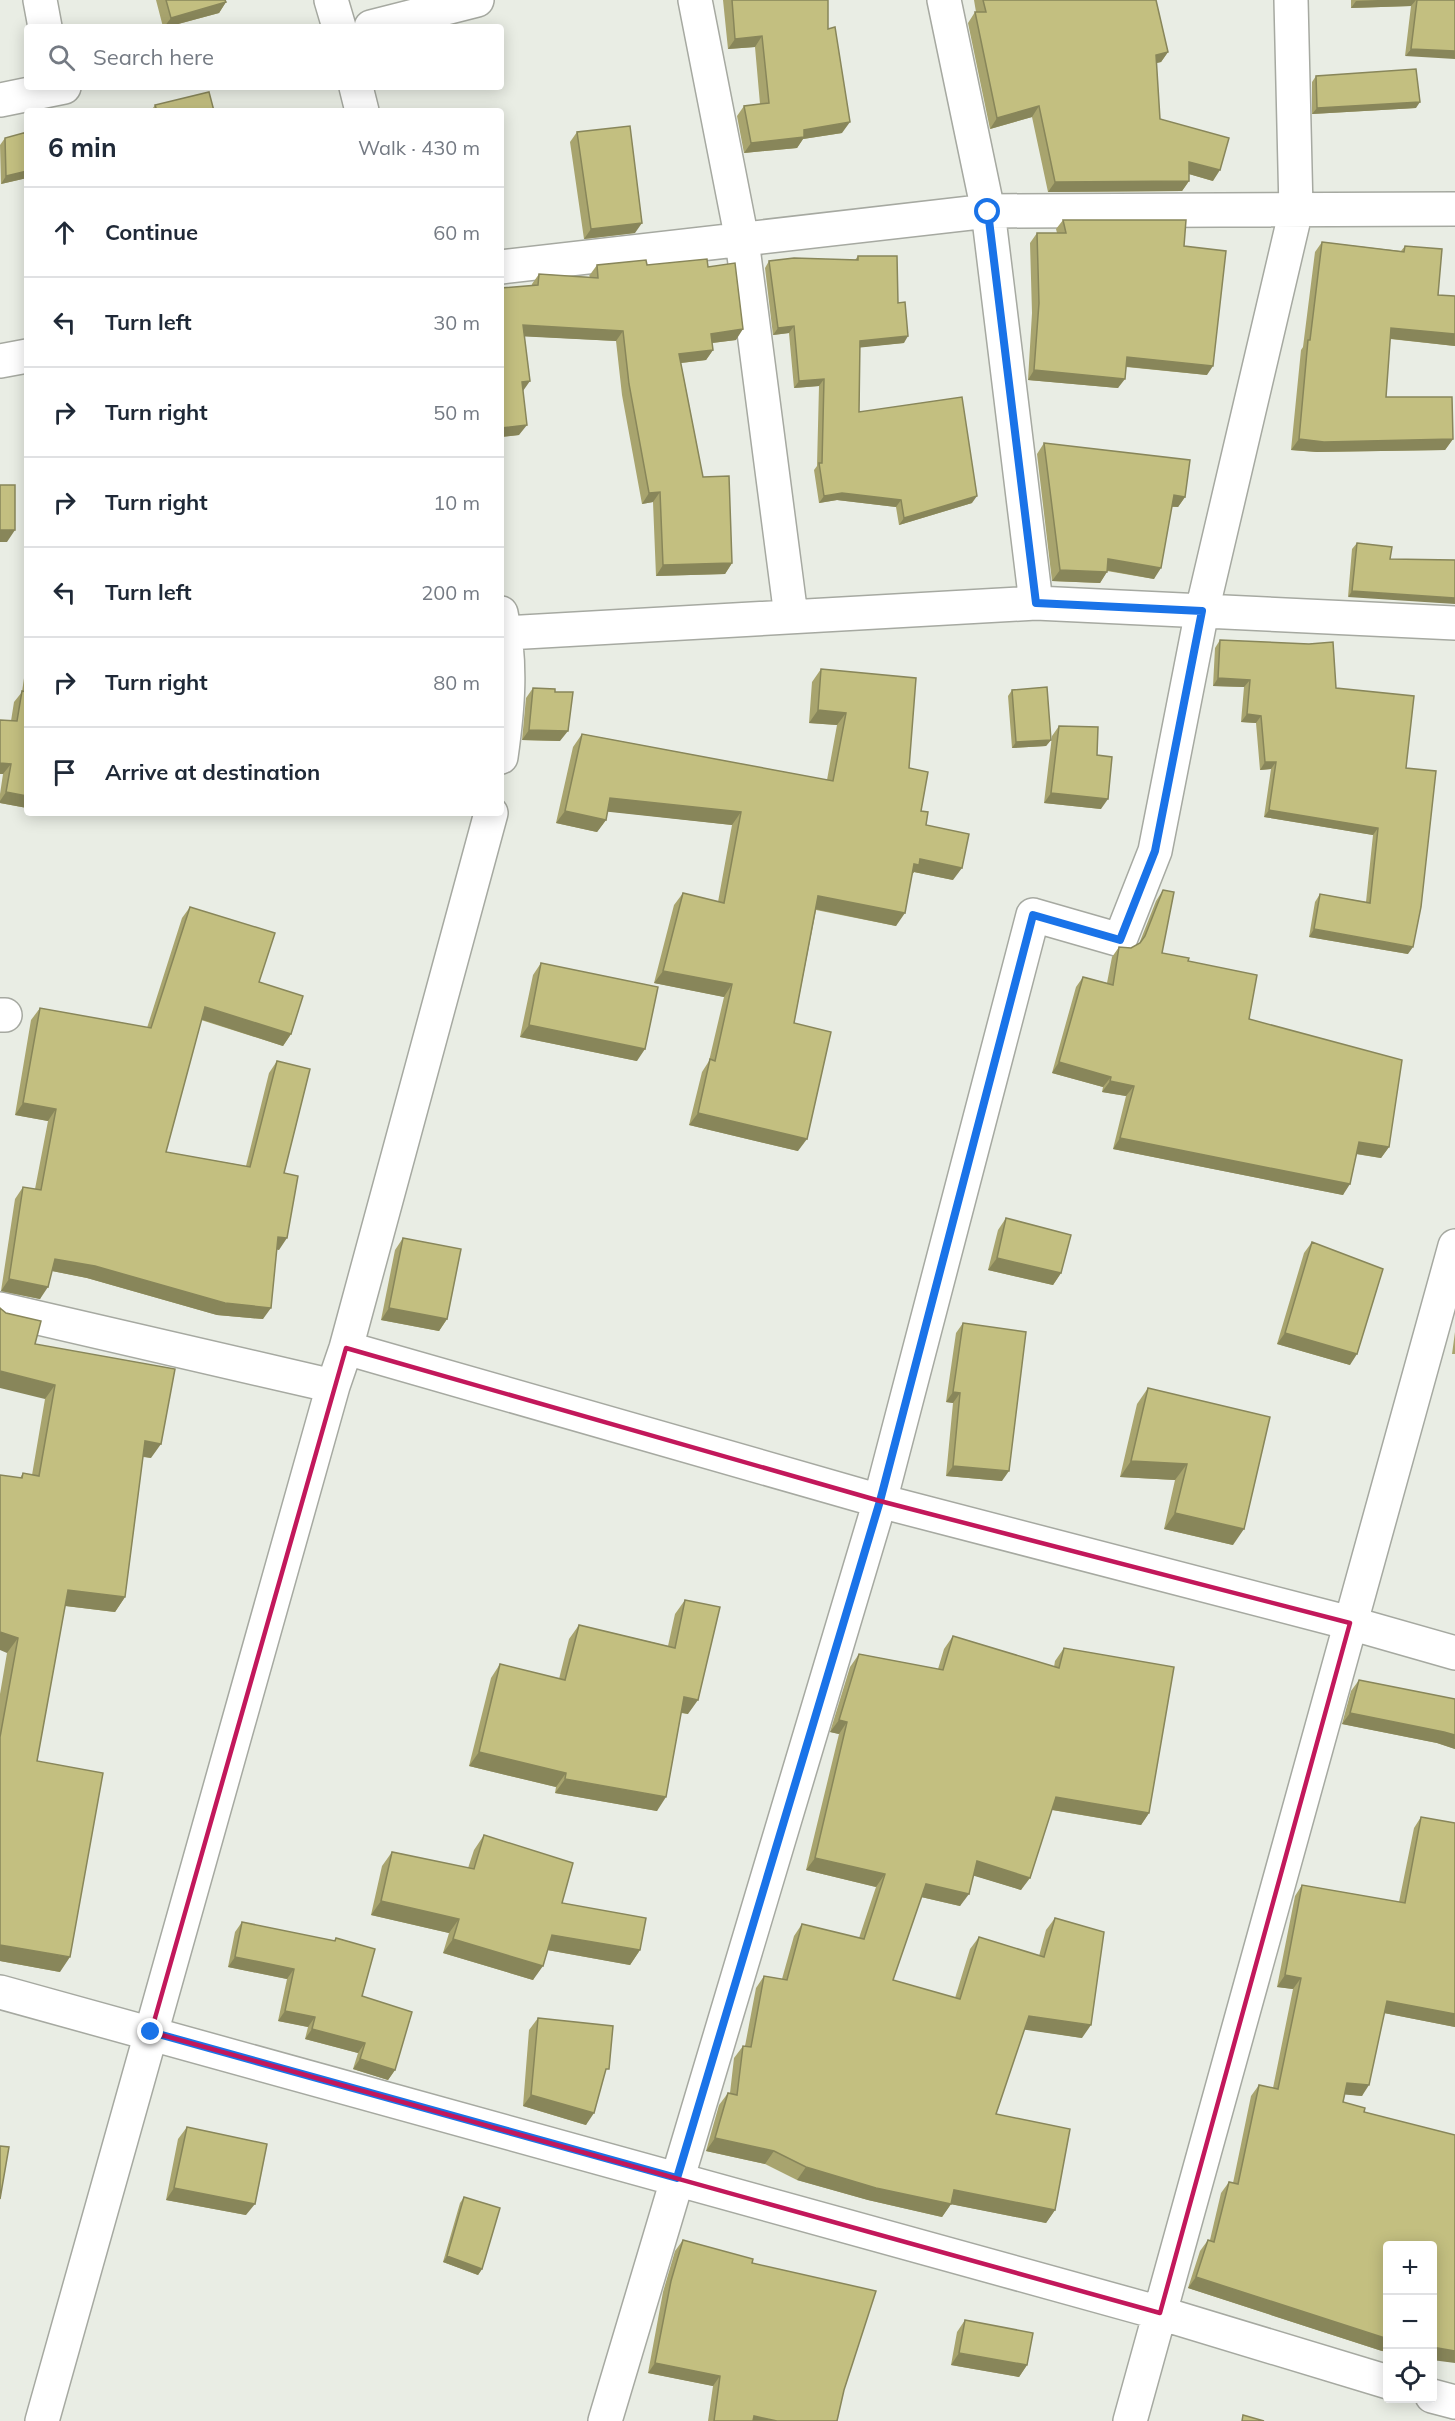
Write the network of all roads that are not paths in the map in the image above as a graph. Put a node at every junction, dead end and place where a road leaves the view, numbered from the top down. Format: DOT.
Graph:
graph roads {
  1 [pos="40,0"];
  2 [pos="331,0"];
  3 [pos="477,0"];
  4 [pos="695,0"];
  5 [pos="944,0"];
  6 [pos="1291,0"];
  7 [pos="44,24"];
  8 [pos="338,24"];
  9 [pos="383,24"];
  10 [pos="357,90"];
  11 [pos="59,93"];
  12 [pos="0,99"];
  13 [pos="361,108"];
  14 [pos="1455,209"];
  15 [pos="1296,210"];
  16 [pos="988,212"];
  17 [pos="742,240"];
  18 [pos="504,267"];
  19 [pos="24,357"];
  20 [pos="0,361"];
  21 [pos="1036,603"];
  22 [pos="1202,611"];
  23 [pos="791,616"];
  24 [pos="504,623"];
  25 [pos="1455,623"];
  26 [pos="504,636"];
  27 [pos="504,737"];
  28 [pos="490,816"];
  29 [pos="1455,1246"];
  30 [pos="0,1309"];
  31 [pos="345,1348"];
  32 [pos="333,1386"];
  33 [pos="880,1501"];
  34 [pos="1350,1623"];
  35 [pos="1455,1653"];
  36 [pos="0,1992"];
  37 [pos="151,2032"];
  38 [pos="677,2178"];
  39 [pos="1160,2313"];
  40 [pos="1383,2380"];
  41 [pos="1437,2397"];
  42 [pos="1455,2402"];
  43 [pos="42,2421"];
  44 [pos="605,2421"];
  45 [pos="1130,2421"];
  1 -- 7 [label="street"];
  2 -- 8 [label="street"];
  3 -- 9 [label="street"];
  4 -- 17 [label="street"];
  5 -- 16 [label="street"];
  6 -- 15 [label="street"];
  10 -- 13 [label="street"];
  11 -- 12 [label="street"];
  14 -- 15 [label="street"];
  15 -- 16 [label="street"];
  15 -- 22 [label="street"];
  16 -- 17 [label="street"];
  16 -- 21 [label="street"];
  17 -- 18 [label="street"];
  17 -- 23 [label="street"];
  19 -- 20 [label="street"];
  21 -- 22 [label="street"];
  21 -- 23 [label="street"];
  22 -- 25 [label="street"];
  22 -- 33 [label="street"];
  23 -- 24 [label="street"];
  26 -- 27 [label="street"];
  28 -- 31 [label="street"];
  29 -- 34 [label="street"];
  30 -- 32 [label="street"];
  31 -- 32 [label="street"];
  31 -- 33 [label="street"];
  32 -- 37 [label="street"];
  33 -- 34 [label="street"];
  33 -- 38 [label="street"];
  34 -- 35 [label="street"];
  34 -- 39 [label="street"];
  36 -- 37 [label="street"];
  37 -- 38 [label="street"];
  37 -- 43 [label="street"];
  38 -- 39 [label="street"];
  38 -- 44 [label="street"];
  39 -- 40 [label="street"];
  39 -- 45 [label="street"];
  41 -- 42 [label="street"];
}
